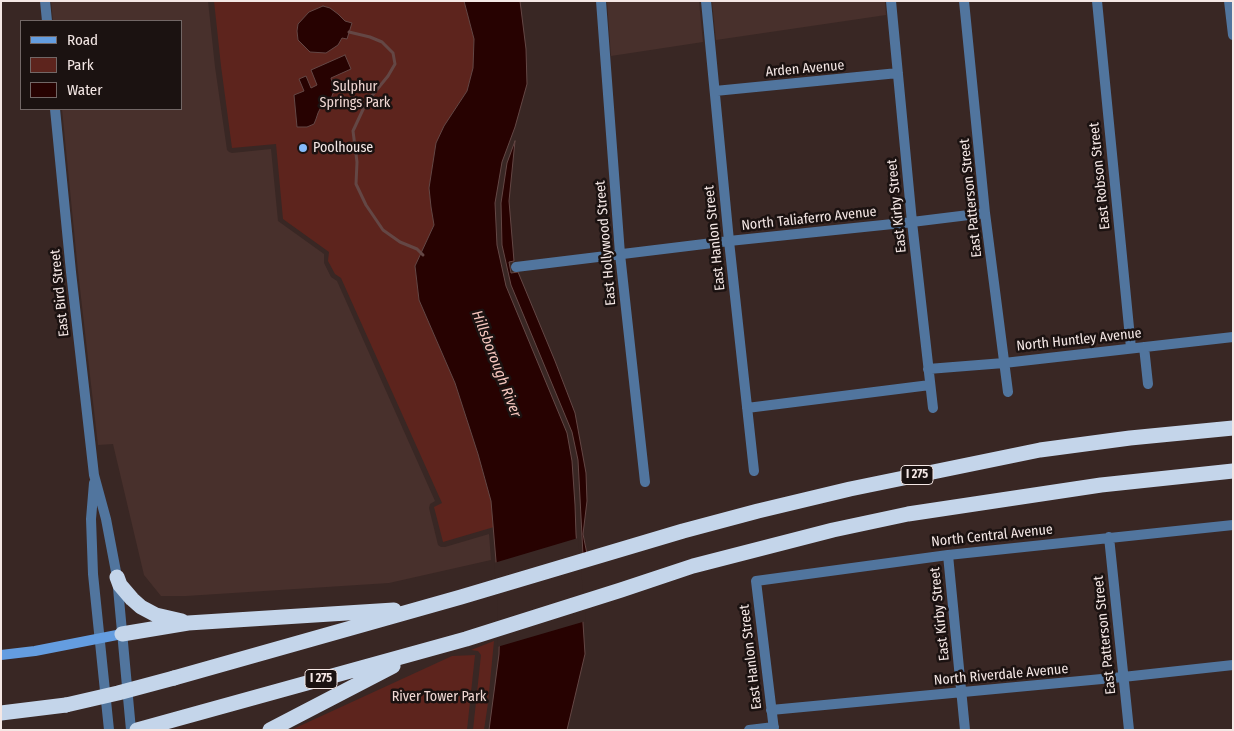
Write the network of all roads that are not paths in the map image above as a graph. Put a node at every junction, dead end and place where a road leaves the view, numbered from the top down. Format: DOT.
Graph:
graph roads {
  1 [pos="45,1"];
  2 [pos="600,1"];
  3 [pos="706,1"];
  4 [pos="891,1"];
  5 [pos="964,1"];
  6 [pos="1097,1"];
  7 [pos="1229,1"];
  8 [pos="47,20"];
  9 [pos="1233,35"];
  10 [pos="898,73"];
  11 [pos="715,91"];
  12 [pos="55,110"];
  13 [pos="985,212"];
  14 [pos="912,222"];
  15 [pos="729,241"];
  16 [pos="620,254"];
  17 [pos="516,267"];
  18 [pos="1233,337"];
  19 [pos="1144,347"];
  20 [pos="1131,348"];
  21 [pos="1004,362"];
  22 [pos="928,369"];
  23 [pos="1148,384"];
  24 [pos="930,385"];
  25 [pos="1008,392"];
  26 [pos="747,408"];
  27 [pos="933,408"];
  28 [pos="1228,428"];
  29 [pos="1231,471"];
  30 [pos="754,472"];
  31 [pos="94,475"];
  32 [pos="645,482"];
  33 [pos="1233,525"];
  34 [pos="1109,537"];
  35 [pos="948,555"];
  36 [pos="116,577"];
  37 [pos="756,581"];
  38 [pos="423,608"];
  39 [pos="188,623"];
  40 [pos="122,634"];
  41 [pos="99,639"];
  42 [pos="419,652"];
  43 [pos="1,655"];
  44 [pos="1233,665"];
  45 [pos="1123,677"];
  46 [pos="961,692"];
  47 [pos="771,710"];
  48 [pos="1,713"];
  49 [pos="774,729"];
  50 [pos="109,730"];
  51 [pos="131,730"];
  52 [pos="137,730"];
  53 [pos="270,730"];
  54 [pos="749,730"];
  55 [pos="965,730"];
  56 [pos="1129,730"];
  1 -- 8 [label="street"];
  2 -- 16 [label="street, East Hollywood Street"];
  3 -- 11 [label="street, East Hanlon Street"];
  4 -- 10 [label="street, East Kirby Street"];
  5 -- 13 [label="street, East Patterson Street"];
  6 -- 20 [label="street, East Robson Street"];
  7 -- 9 [label="street"];
  10 -- 11 [label="street, Arden Avenue"];
  10 -- 14 [label="street, East Kirby Street"];
  11 -- 15 [label="street, East Hanlon Street"];
  12 -- 31 [label="street, East Bird Street"];
  13 -- 14 [label="street, North Taliaferro Avenue"];
  13 -- 21 [label="street, East Patterson Street"];
  14 -- 15 [label="street, North Taliaferro Avenue"];
  14 -- 22 [label="street, East Kirby Street"];
  15 -- 16 [label="street, North Taliaferro Avenue"];
  15 -- 26 [label="street, East Hanlon Street"];
  16 -- 17 [label="street, North Taliaferro Avenue"];
  16 -- 32 [label="street, East Hollywood Street"];
  18 -- 19 [label="street, North Huntley Avenue"];
  19 -- 20 [label="street, North Huntley Avenue"];
  19 -- 23 [label="street"];
  20 -- 21 [label="street, North Huntley Avenue"];
  21 -- 22 [label="street, North Huntley Avenue"];
  21 -- 25 [label="street, East Patterson Street"];
  22 -- 24 [label="street, East Kirby Street"];
  24 -- 26 [label="street"];
  24 -- 27 [label="street, East Kirby Street"];
  26 -- 30 [label="street, East Hanlon Street"];
  28 -- 38 [label="highway, I 275"];
  29 -- 42 [label="highway, I 275"];
  31 -- 36 [label="street, East Bird Street"];
  31 -- 41 [label="street, East Bird Street"];
  33 -- 34 [label="street, North Central Avenue"];
  34 -- 35 [label="street, North Central Avenue"];
  34 -- 45 [label="street, East Patterson Street"];
  35 -- 37 [label="street, North Central Avenue"];
  35 -- 46 [label="street, East Kirby Street"];
  36 -- 39 [label="highway"];
  36 -- 40 [label="street, East Bird Street"];
  37 -- 47 [label="street, East Hanlon Street"];
  38 -- 39 [label="highway"];
  38 -- 48 [label="highway, I 275, bridge"];
  39 -- 40 [label="highway"];
  40 -- 41 [label="main road"];
  40 -- 51 [label="street, East Bird Street"];
  41 -- 43 [label="main road"];
  41 -- 50 [label="street, East Bird Street"];
  42 -- 52 [label="highway, I 275"];
  42 -- 53 [label="highway"];
  44 -- 45 [label="street, North Riverdale Avenue"];
  45 -- 46 [label="street, North Riverdale Avenue"];
  45 -- 56 [label="street, East Patterson Street"];
  46 -- 47 [label="street, North Riverdale Avenue"];
  46 -- 55 [label="street, East Kirby Street"];
  47 -- 49 [label="street, East Hanlon Street"];
  49 -- 54 [label="street"];
}
